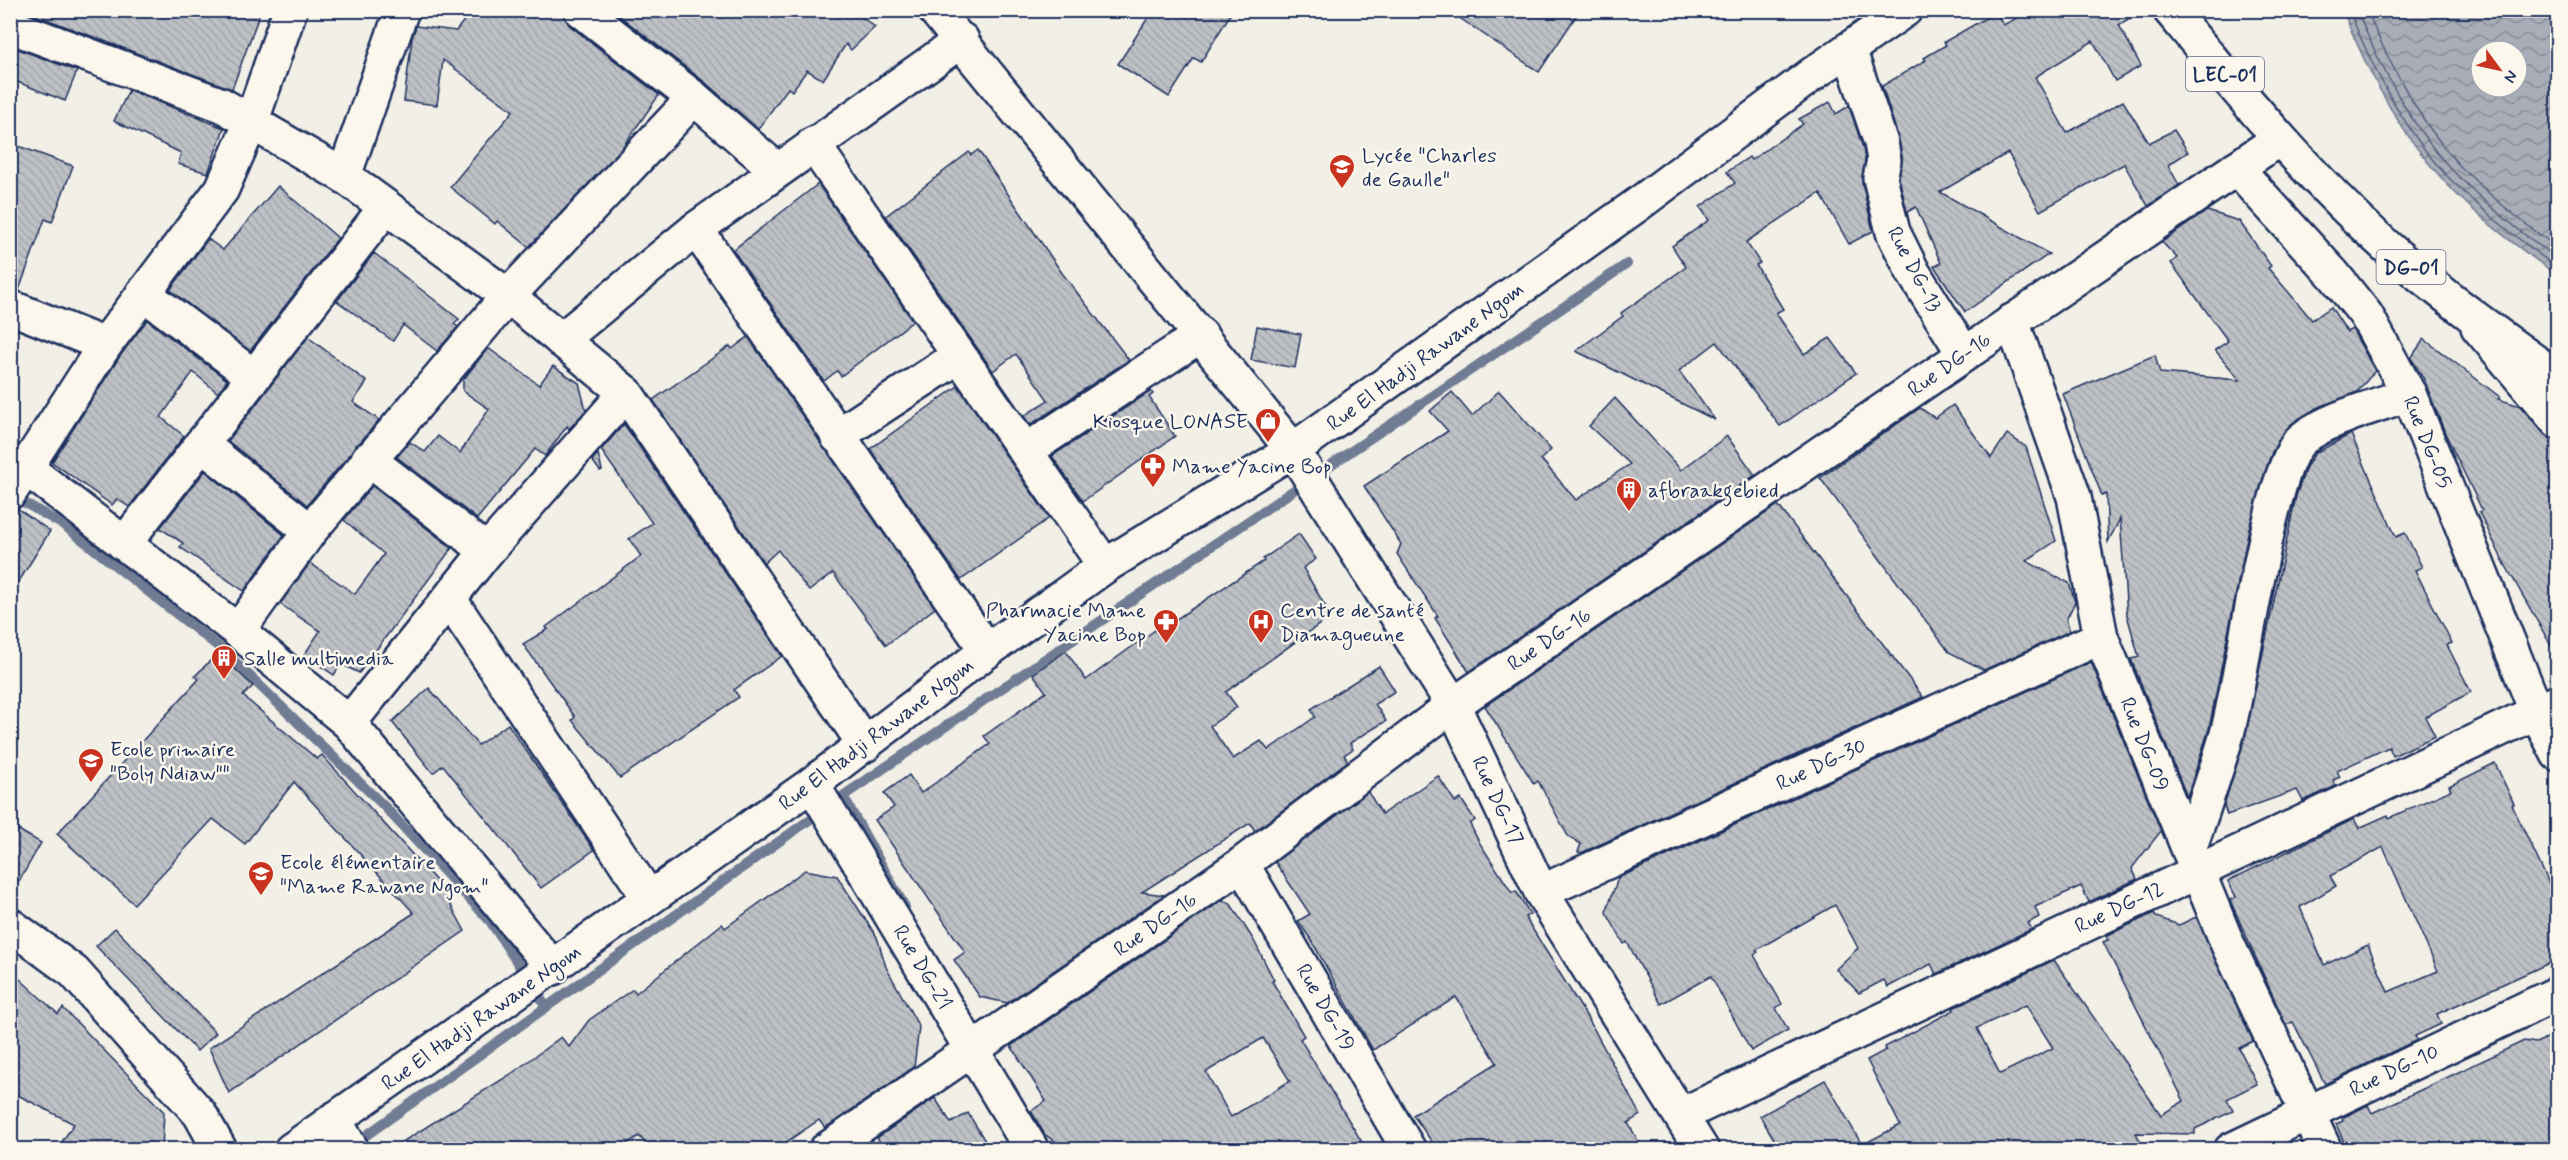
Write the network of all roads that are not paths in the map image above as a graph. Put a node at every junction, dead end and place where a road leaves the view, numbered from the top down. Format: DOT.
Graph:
graph roads {
  1 [pos="290,10"];
  2 [pos="581,10"];
  3 [pos="935,10"];
  4 [pos="1905,10"];
  5 [pos="2170,10"];
  6 [pos="398,12"];
  7 [pos="10,26"];
  8 [pos="962,40"];
  9 [pos="1849,49"];
  10 [pos="694,98"];
  11 [pos="252,120"];
  12 [pos="2278,139"];
  13 [pos="813,144"];
  14 [pos="2236,168"];
  15 [pos="777,170"];
  16 [pos="344,176"];
  17 [pos="385,208"];
  18 [pos="696,229"];
  19 [pos="143,293"];
  20 [pos="508,296"];
  21 [pos="10,307"];
  22 [pos="2464,311"];
  23 [pos="2012,321"];
  24 [pos="1201,335"];
  25 [pos="561,340"];
  26 [pos="105,345"];
  27 [pos="1964,354"];
  28 [pos="959,356"];
  29 [pos="253,376"];
  30 [pos="2558,378"];
  31 [pos="626,393"];
  32 [pos="2409,394"];
  33 [pos="2558,423"];
  34 [pos="837,436"];
  35 [pos="201,444"];
  36 [pos="1027,450"];
  37 [pos="1293,450"];
  38 [pos="368,459"];
  39 [pos="16,474"];
  40 [pos="310,531"];
  41 [pos="124,544"];
  42 [pos="487,552"];
  43 [pos="1105,566"];
  44 [pos="450,600"];
  45 [pos="238,631"];
  46 [pos="2101,637"];
  47 [pos="987,651"];
  48 [pos="1453,705"];
  49 [pos="2547,707"];
  50 [pos="349,723"];
  51 [pos="865,745"];
  52 [pos="2558,754"];
  53 [pos="812,784"];
  54 [pos="2193,860"];
  55 [pos="1242,864"];
  56 [pos="1541,892"];
  57 [pos="649,898"];
  58 [pos="10,925"];
  59 [pos="553,968"];
  60 [pos="2558,993"];
  61 [pos="973,1050"];
  62 [pos="2308,1111"];
  63 [pos="1682,1115"];
  64 [pos="334,1119"];
  65 [pos="220,1149"];
  66 [pos="291,1149"];
  67 [pos="352,1149"];
  68 [pos="826,1149"];
  69 [pos="1032,1149"];
  70 [pos="1409,1149"];
  71 [pos="1702,1149"];
  72 [pos="2231,1149"];
  73 [pos="2325,1149"];
  1 -- 11 [label="main road"];
  2 -- 10 [label="main road"];
  3 -- 8 [label="main road, Rue DG-17"];
  4 -- 9 [label="main road, Rue El Hadji Rawane Ngom"];
  5 -- 12 [label="main road, LEC-01"];
  6 -- 16 [label="main road"];
  7 -- 11 [label="main road"];
  8 -- 13 [label="main road"];
  8 -- 24 [label="main road, Rue DG-17"];
  9 -- 27 [label="main road, Rue DG-13"];
  9 -- 37 [label="main road, Rue El Hadji Rawane Ngom"];
  10 -- 15 [label="main road"];
  10 -- 20 [label="main road"];
  11 -- 16 [label="main road"];
  11 -- 19 [label="main road"];
  12 -- 14 [label="main road, Rue DG-16"];
  12 -- 22 [label="main road, DG-01"];
  13 -- 15 [label="main road"];
  13 -- 28 [label="main road"];
  14 -- 23 [label="main road, Rue DG-16"];
  14 -- 32 [label="main road, Rue DG-05"];
  15 -- 18 [label="main road"];
  16 -- 17 [label="main road"];
  17 -- 20 [label="main road"];
  17 -- 29 [label="main road"];
  18 -- 25 [label="main road"];
  18 -- 34 [label="main road"];
  19 -- 26 [label="main road"];
  19 -- 29 [label="main road"];
  20 -- 25 [label="main road"];
  20 -- 38 [label="main road"];
  21 -- 26 [label="main road"];
  22 -- 30 [label="main road, DG-01"];
  22 -- 33 [label="main road"];
  23 -- 27 [label="main road, Rue DG-16"];
  23 -- 46 [label="main road, Rue DG-09"];
  24 -- 36 [label="main road"];
  24 -- 37 [label="main road, Rue DG-17"];
  25 -- 31 [label="main road"];
  26 -- 39 [label="main road"];
  27 -- 48 [label="main road, Rue DG-16"];
  28 -- 34 [label="main road"];
  28 -- 36 [label="main road"];
  29 -- 35 [label="main road"];
  31 -- 42 [label="main road"];
  31 -- 51 [label="main road"];
  32 -- 49 [label="main road, Rue DG-05"];
  32 -- 54 [label="main road"];
  34 -- 47 [label="main road"];
  35 -- 40 [label="main road"];
  35 -- 41 [label="main road"];
  36 -- 43 [label="main road"];
  37 -- 43 [label="main road, Rue El Hadji Rawane Ngom"];
  37 -- 48 [label="main road, Rue DG-17"];
  38 -- 40 [label="main road"];
  38 -- 42 [label="main road"];
  39 -- 41 [label="main road"];
  40 -- 45 [label="main road"];
  41 -- 45 [label="main road"];
  42 -- 44 [label="main road"];
  43 -- 47 [label="main road, Rue El Hadji Rawane Ngom"];
  44 -- 50 [label="main road"];
  44 -- 57 [label="main road"];
  45 -- 50 [label="main road"];
  46 -- 54 [label="main road, Rue DG-09"];
  46 -- 56 [label="main road, Rue DG-30"];
  47 -- 51 [label="main road, Rue El Hadji Rawane Ngom"];
  48 -- 55 [label="main road, Rue DG-16"];
  48 -- 56 [label="main road, Rue DG-17"];
  49 -- 52 [label="main road, Rue DG-05"];
  49 -- 54 [label="main road, Rue DG-12"];
  50 -- 59 [label="main road"];
  51 -- 53 [label="main road, Rue El Hadji Rawane Ngom"];
  53 -- 57 [label="main road, Rue El Hadji Rawane Ngom"];
  53 -- 61 [label="main road, Rue DG-21"];
  54 -- 62 [label="main road, Rue DG-09"];
  54 -- 63 [label="main road, Rue DG-12"];
  55 -- 61 [label="main road, Rue DG-16"];
  55 -- 70 [label="main road, Rue DG-19"];
  56 -- 63 [label="main road, Rue DG-17"];
  57 -- 59 [label="main road, Rue El Hadji Rawane Ngom"];
  58 -- 65 [label="main road"];
  59 -- 64 [label="main road, Rue El Hadji Rawane Ngom"];
  60 -- 62 [label="main road, Rue DG-10"];
  61 -- 68 [label="main road, Rue DG-16"];
  61 -- 69 [label="main road, Rue DG-21"];
  62 -- 72 [label="main road, Rue DG-10"];
  62 -- 73 [label="main road, Rue DG-09"];
  63 -- 71 [label="main road, Rue DG-17"];
  64 -- 66 [label="main road, Rue El Hadji Rawane Ngom"];
  64 -- 67 [label="main road"];
}
